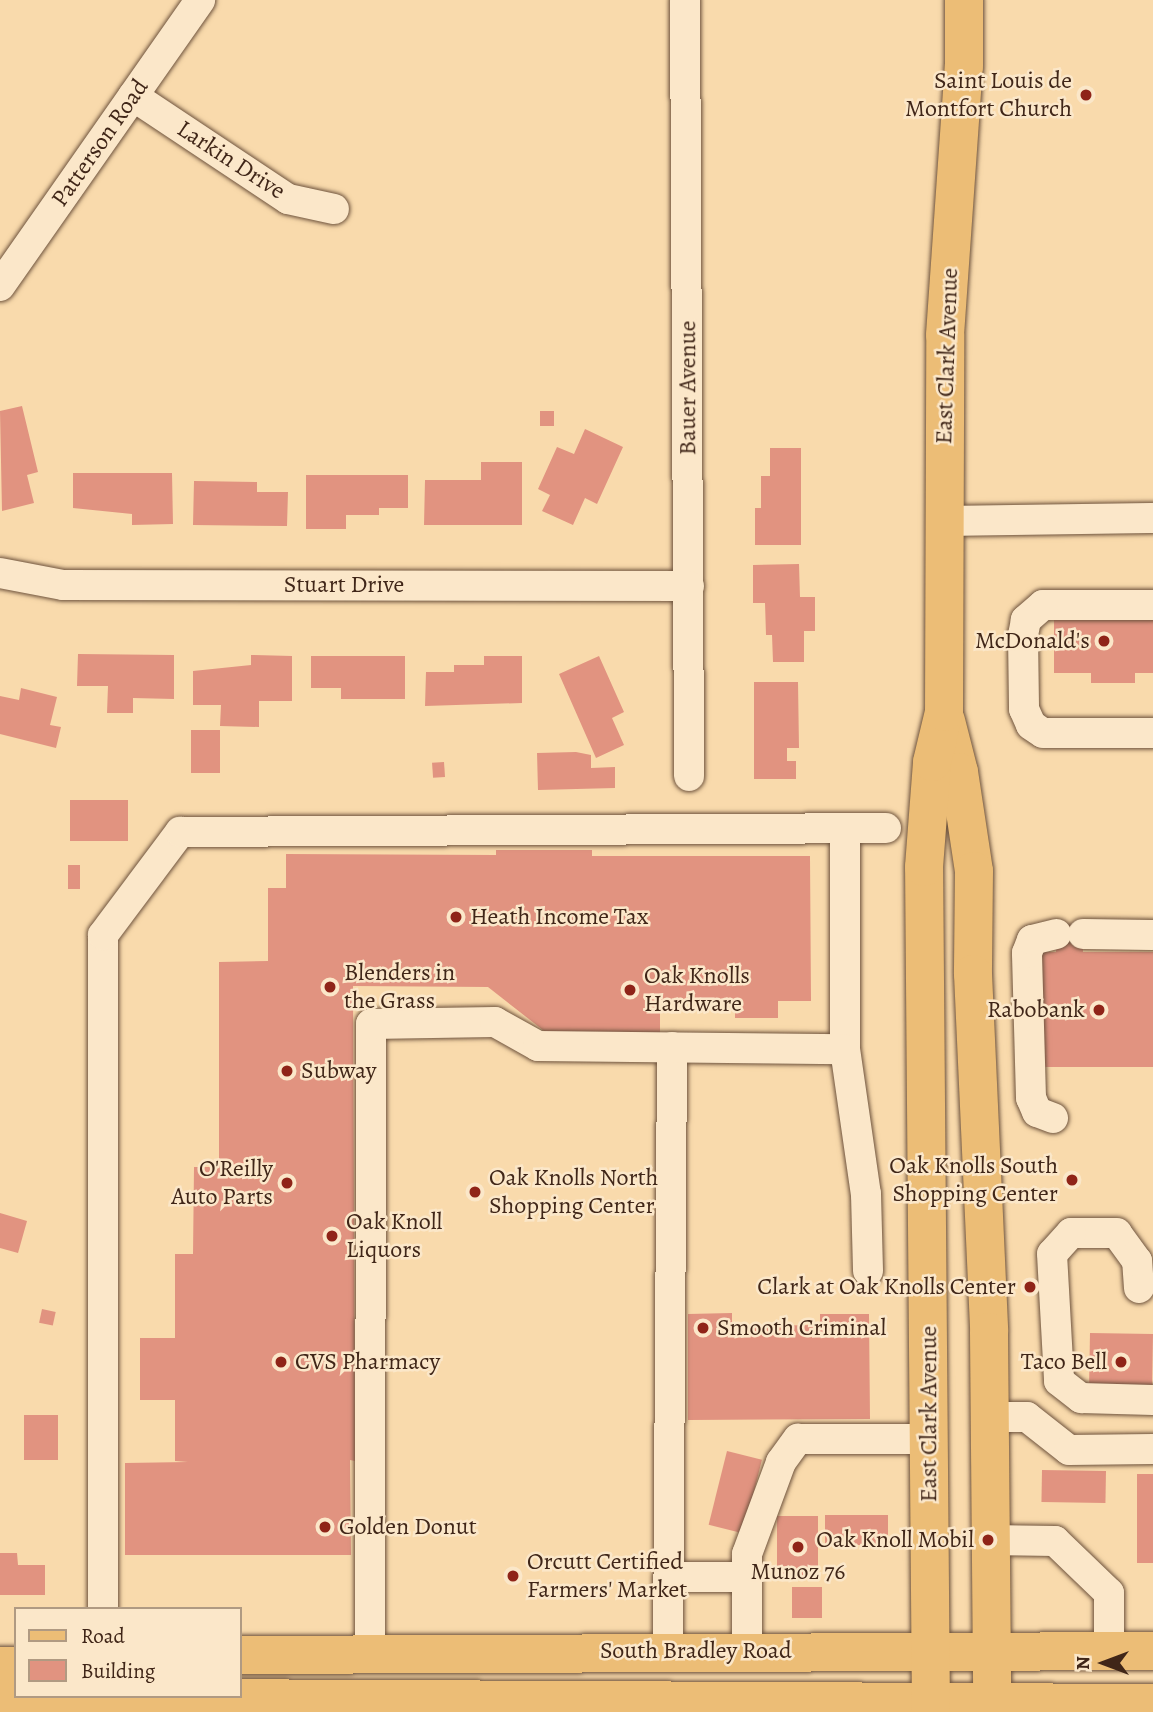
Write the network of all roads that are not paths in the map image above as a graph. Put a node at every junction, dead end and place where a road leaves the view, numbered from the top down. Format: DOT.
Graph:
graph roads {
  1 [pos="200,0"];
  2 [pos="685,0"];
  3 [pos="964,0"];
  4 [pos="133,96"];
  5 [pos="334,209"];
  6 [pos="0,286"];
  7 [pos="1153,518"];
  8 [pos="942,522"];
  9 [pos="0,573"];
  10 [pos="689,586"];
  11 [pos="1153,605"];
  12 [pos="1153,733"];
  13 [pos="689,776"];
  14 [pos="946,823"];
  15 [pos="886,828"];
  16 [pos="845,829"];
  17 [pos="1153,935"];
  18 [pos="672,1047"];
  19 [pos="845,1049"];
  20 [pos="925,1117"];
  21 [pos="1053,1118"];
  22 [pos="868,1271"];
  23 [pos="1139,1288"];
  24 [pos="989,1332"];
  25 [pos="1153,1400"];
  26 [pos="990,1417"];
  27 [pos="929,1439"];
  28 [pos="1153,1449"];
  29 [pos="988,1540"];
  30 [pos="669,1577"];
  31 [pos="747,1577"];
  32 [pos="103,1607"];
  33 [pos="992,1649"];
  34 [pos="931,1650"];
  35 [pos="1110,1650"];
  36 [pos="668,1651"];
  37 [pos="747,1651"];
  38 [pos="1153,1651"];
  39 [pos="550,1652"];
  40 [pos="370,1654"];
  41 [pos="242,1655"];
  42 [pos="0,1666"];
  43 [pos="242,1677"];
  44 [pos="14,1683"];
  45 [pos="129,1698"];
  46 [pos="1153,1703"];
  47 [pos="340,1706"];
  48 [pos="582,1707"];
  49 [pos="930,1708"];
  50 [pos="992,1708"];
  51 [pos="1081,1708"];
  1 -- 4 [label="street, Patterson Road"];
  2 -- 10 [label="street, Bauer Avenue"];
  3 -- 8 [label="main road, East Clark Avenue"];
  4 -- 5 [label="street, Larkin Drive"];
  4 -- 6 [label="street, Patterson Road"];
  7 -- 8 [label="street"];
  8 -- 14 [label="main road, East Clark Avenue"];
  9 -- 10 [label="street, Stuart Drive"];
  10 -- 13 [label="street, Bauer Avenue"];
  11 -- 12 [label="street"];
  14 -- 20 [label="main road, East Clark Avenue"];
  14 -- 24 [label="main road, East Clark Avenue"];
  15 -- 16 [label="street"];
  16 -- 19 [label="street"];
  16 -- 32 [label="street"];
  17 -- 21 [label="street"];
  18 -- 19 [label="street"];
  18 -- 30 [label="street"];
  18 -- 40 [label="street"];
  19 -- 22 [label="street"];
  20 -- 24 [label="main road, East Clark Avenue"];
  20 -- 27 [label="main road, East Clark Avenue"];
  23 -- 25 [label="street"];
  24 -- 26 [label="main road, East Clark Avenue"];
  26 -- 28 [label="street"];
  26 -- 29 [label="main road, East Clark Avenue"];
  27 -- 31 [label="street"];
  27 -- 34 [label="main road, East Clark Avenue"];
  29 -- 33 [label="main road, East Clark Avenue"];
  29 -- 35 [label="street"];
  30 -- 31 [label="street"];
  30 -- 36 [label="street"];
  31 -- 37 [label="street"];
  33 -- 34 [label="main road, South Bradley Road"];
  33 -- 35 [label="main road, South Bradley Road"];
  33 -- 50 [label="main road, East Clark Avenue"];
  34 -- 37 [label="main road, South Bradley Road"];
  34 -- 49 [label="main road, East Clark Avenue"];
  35 -- 38 [label="main road, South Bradley Road"];
  36 -- 37 [label="main road, South Bradley Road"];
  36 -- 39 [label="main road, South Bradley Road"];
  39 -- 40 [label="main road, South Bradley Road"];
  39 -- 47 [label="main road"];
  40 -- 41 [label="main road, South Bradley Road"];
  42 -- 44 [label="main road"];
  43 -- 47 [label="main road"];
  45 -- 47 [label="main road"];
  46 -- 51 [label="main road"];
  47 -- 48 [label="main road"];
  48 -- 49 [label="main road"];
  49 -- 50 [label="main road"];
  50 -- 51 [label="main road"];
}
